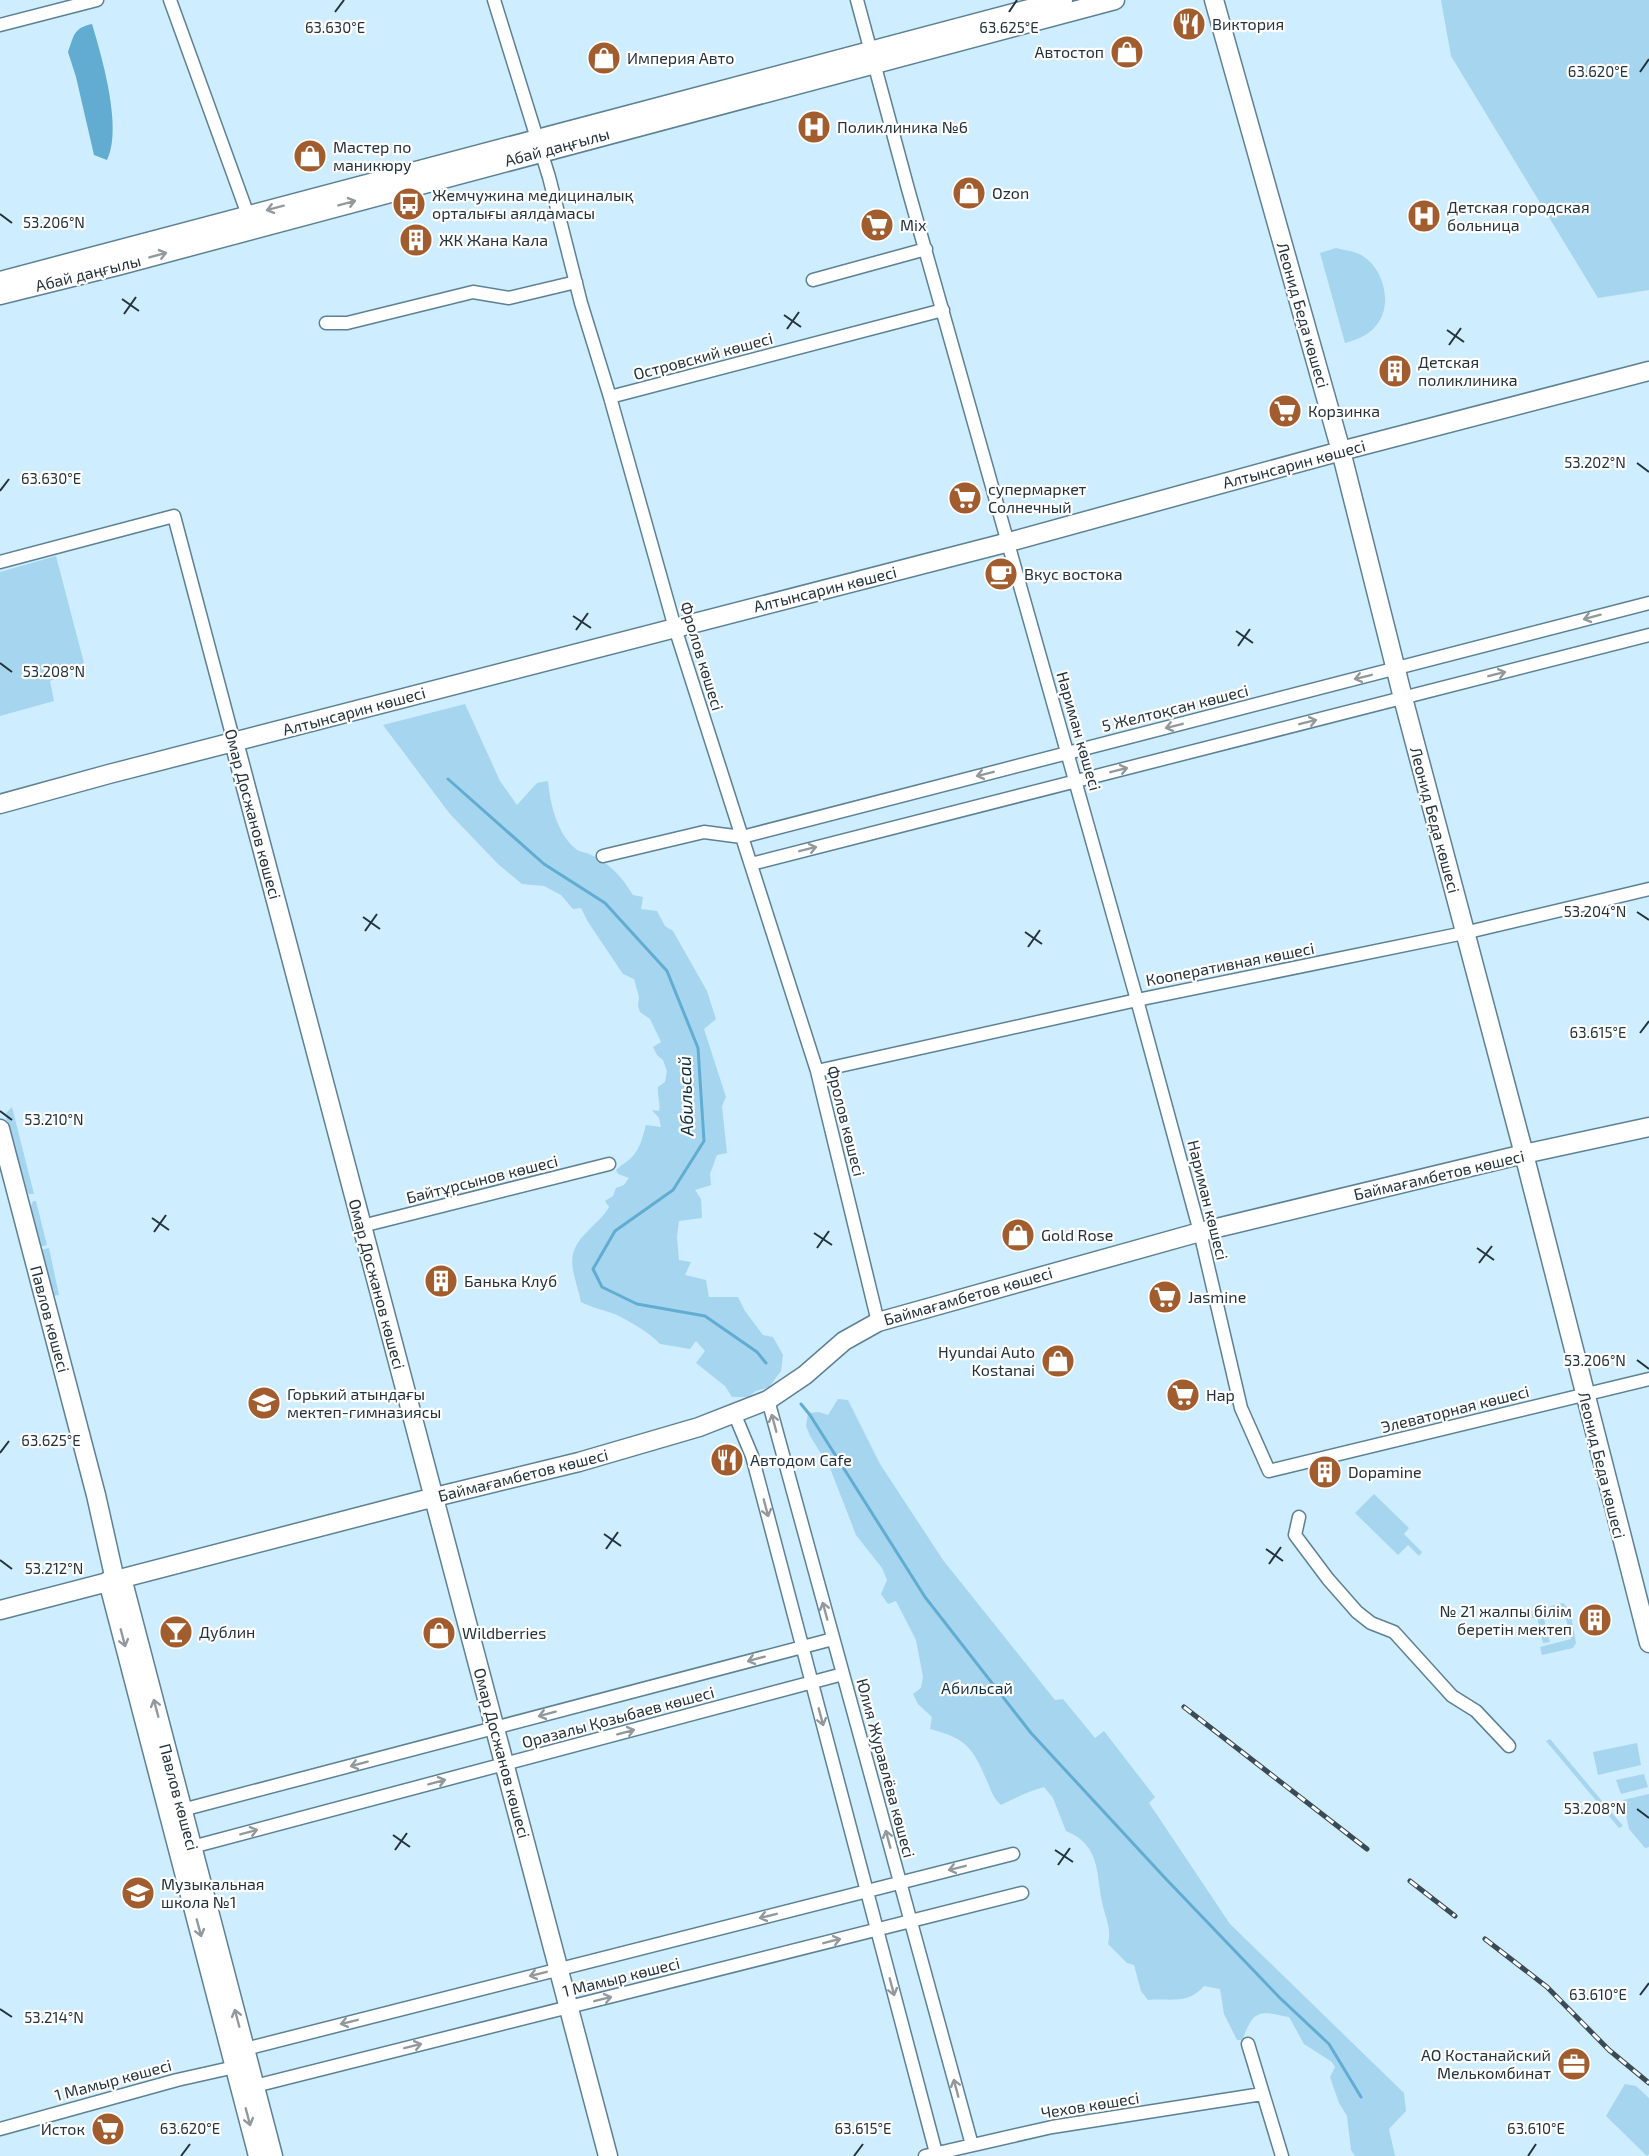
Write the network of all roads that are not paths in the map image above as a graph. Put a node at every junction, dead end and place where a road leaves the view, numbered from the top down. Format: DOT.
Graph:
graph roads {
  1 [pos="97,0"];
  2 [pos="170,0"];
  3 [pos="494,0"];
  4 [pos="857,0"];
  5 [pos="1063,0"];
  6 [pos="1115,0"];
  7 [pos="1214,0"];
  8 [pos="0,25"];
  9 [pos="873,57"];
  10 [pos="539,145"];
  11 [pos="248,215"];
  12 [pos="926,249"];
  13 [pos="813,280"];
  14 [pos="0,281"];
  15 [pos="576,282"];
  16 [pos="0,295"];
  17 [pos="943,310"];
  18 [pos="326,322"];
  19 [pos="1649,372"];
  20 [pos="610,397"];
  21 [pos="1341,451"];
  22 [pos="1009,542"];
  23 [pos="0,562"];
  24 [pos="1649,603"];
  25 [pos="675,628"];
  26 [pos="1649,635"];
  27 [pos="1396,668"];
  28 [pos="1403,698"];
  29 [pos="234,742"];
  30 [pos="1068,753"];
  31 [pos="1076,781"];
  32 [pos="0,804"];
  33 [pos="742,837"];
  34 [pos="603,856"];
  35 [pos="751,864"];
  36 [pos="1649,889"];
  37 [pos="1464,933"];
  38 [pos="1137,1000"];
  39 [pos="817,1071"];
  40 [pos="1649,1127"];
  41 [pos="0,1129"];
  42 [pos="1524,1154"];
  43 [pos="609,1164"];
  44 [pos="362,1226"];
  45 [pos="1200,1232"];
  46 [pos="878,1322"];
  47 [pos="1649,1379"];
  48 [pos="1584,1394"];
  49 [pos="768,1400"];
  50 [pos="734,1413"];
  51 [pos="1269,1471"];
  52 [pos="435,1497"];
  53 [pos="1299,1517"];
  54 [pos="115,1580"];
  55 [pos="0,1610"];
  56 [pos="833,1638"];
  57 [pos="1649,1643"];
  58 [pos="802,1647"];
  59 [pos="843,1674"];
  60 [pos="811,1682"];
  61 [pos="495,1728"];
  62 [pos="1509,1746"];
  63 [pos="504,1764"];
  64 [pos="183,1810"];
  65 [pos="192,1847"];
  66 [pos="1013,1854"];
  67 [pos="900,1882"];
  68 [pos="867,1891"];
  69 [pos="1022,1893"];
  70 [pos="911,1921"];
  71 [pos="877,1930"];
  72 [pos="558,1969"];
  73 [pos="569,2008"];
  74 [pos="1248,2044"];
  75 [pos="245,2049"];
  76 [pos="235,2067"];
  77 [pos="255,2086"];
  78 [pos="1262,2094"];
  79 [pos="0,2129"];
  80 [pos="972,2145"];
  81 [pos="930,2155"];
  82 [pos="258,2156"];
  83 [pos="273,2156"];
  84 [pos="608,2156"];
  85 [pos="1282,2156"];
  1 -- 8 [label="street"];
  2 -- 11 [label="street"];
  3 -- 10 [label="street, Фролов көшесі"];
  4 -- 9 [label="street, Нариман көшесі"];
  5 -- 9 [label="street, Абай даңғылы"];
  6 -- 9 [label="street, Абай даңғылы"];
  7 -- 21 [label="street, Леонид Беда көшесі"];
  9 -- 10 [label="street, Абай даңғылы"];
  9 -- 12 [label="street, Нариман көшесі"];
  10 -- 11 [label="street, Абай даңғылы, one-way"];
  10 -- 15 [label="street, Фролов көшесі"];
  16 -- 10 [label="street, Абай даңғылы, one-way"];
  11 -- 14 [label="street, Абай даңғылы"];
  12 -- 13 [label="street"];
  12 -- 17 [label="street, Нариман көшесі"];
  15 -- 18 [label="street"];
  15 -- 20 [label="street, Фролов көшесі"];
  17 -- 20 [label="street, Островский көшесі"];
  17 -- 22 [label="street, Нариман көшесі"];
  19 -- 21 [label="street, Алтынсарин көшесі"];
  20 -- 25 [label="street, Фролов көшесі"];
  21 -- 22 [label="street, Алтынсарин көшесі"];
  21 -- 27 [label="street, Леонид Беда көшесі"];
  22 -- 25 [label="street, Алтынсарин көшесі"];
  22 -- 30 [label="street, Нариман көшесі"];
  23 -- 29 [label="street, Омар Досжанов көшесі"];
  24 -- 27 [label="street, 5 Желтоқсан көшесі, one-way"];
  25 -- 29 [label="street, Алтынсарин көшесі"];
  25 -- 33 [label="street, Фролов көшесі"];
  28 -- 26 [label="street, one-way"];
  27 -- 28 [label="street, Леонид Беда көшесі"];
  27 -- 30 [label="street, 5 Желтоқсан көшесі, one-way"];
  31 -- 28 [label="street, one-way"];
  28 -- 37 [label="street, Леонид Беда көшесі"];
  29 -- 32 [label="street, Алтынсарин көшесі"];
  29 -- 44 [label="street, Омар Досжанов көшесі"];
  30 -- 31 [label="street, Нариман көшесі"];
  30 -- 33 [label="street, 5 Желтоқсан көшесі, one-way"];
  35 -- 31 [label="street, one-way"];
  31 -- 38 [label="street, Нариман көшесі"];
  33 -- 34 [label="street, 5 Желтоқсан көшесі"];
  33 -- 35 [label="street, Фролов көшесі"];
  35 -- 39 [label="street, Фролов көшесі"];
  36 -- 37 [label="street, Кооперативная көшесі"];
  37 -- 38 [label="street, Кооперативная көшесі"];
  37 -- 42 [label="street, Леонид Беда көшесі"];
  38 -- 39 [label="street, Кооперативная көшесі"];
  38 -- 45 [label="street, Нариман көшесі"];
  39 -- 46 [label="street, Фролов көшесі"];
  40 -- 42 [label="street, Баймағамбетов көшесі"];
  41 -- 54 [label="street, Павлов көшесі"];
  42 -- 45 [label="street, Баймағамбетов көшесі"];
  42 -- 48 [label="street, Леонид Беда көшесі"];
  43 -- 44 [label="street, Байтұрсынов көшесі"];
  44 -- 52 [label="street, Омар Досжанов көшесі"];
  45 -- 46 [label="street, Баймағамбетов көшесі"];
  45 -- 51 [label="street, Нариман көшесі"];
  46 -- 49 [label="street, Баймағамбетов көшесі"];
  47 -- 48 [label="street, Элеваторная көшесі"];
  48 -- 51 [label="street, Элеваторная көшесі"];
  48 -- 57 [label="street, Леонид Беда көшесі"];
  49 -- 50 [label="street, Баймағамбетов көшесі"];
  56 -- 49 [label="street, Юлия Журавлёва көшесі, one-way"];
  50 -- 52 [label="street, Баймағамбетов көшесі"];
  50 -- 58 [label="street, one-way"];
  52 -- 54 [label="street, Баймағамбетов көшесі"];
  52 -- 61 [label="street, Омар Досжанов көшесі"];
  53 -- 62 [label="street"];
  54 -- 55 [label="street, Баймағамбетов көшесі"];
  64 -- 54 [label="street, Павлов көшесі, one-way"];
  54 -- 76 [label="street, Павлов көшесі, one-way"];
  56 -- 58 [label="street, Оразалы Қозыбаев көшесі"];
  56 -- 59 [label="street, Юлия Журавлёва көшесі"];
  58 -- 60 [label="street"];
  58 -- 61 [label="street, Оразалы Қозыбаев көшесі, one-way"];
  59 -- 60 [label="street, Оразалы Қозыбаев көшесі"];
  67 -- 59 [label="street, Юлия Журавлёва көшесі, one-way"];
  63 -- 60 [label="street, Оразалы Қозыбаев көшесі, one-way"];
  60 -- 68 [label="street, one-way"];
  61 -- 63 [label="street, Омар Досжанов көшесі"];
  61 -- 64 [label="street, Оразалы Қозыбаев көшесі, one-way"];
  65 -- 63 [label="street, Оразалы Қозыбаев көшесі, one-way"];
  63 -- 72 [label="street, Омар Досжанов көшесі"];
  64 -- 65 [label="street, Павлов көшесі"];
  75 -- 65 [label="street, Павлов көшесі, one-way"];
  66 -- 67 [label="street, 1 Мамыр көшесі, one-way"];
  67 -- 68 [label="street, 1 Мамыр көшесі"];
  67 -- 70 [label="street, Юлия Журавлёва көшесі"];
  68 -- 71 [label="street"];
  68 -- 72 [label="street, 1 Мамыр көшесі, one-way"];
  69 -- 70 [label="street, 1 Мамыр көшесі"];
  70 -- 71 [label="street, 1 Мамыр көшесі"];
  80 -- 70 [label="street, Юлия Журавлёва көшесі, one-way"];
  73 -- 71 [label="street, 1 Мамыр көшесі, one-way"];
  71 -- 81 [label="street, one-way"];
  72 -- 73 [label="street, Омар Досжанов көшесі"];
  72 -- 75 [label="street, 1 Мамыр көшесі, one-way"];
  77 -- 73 [label="street, 1 Мамыр көшесі, one-way"];
  73 -- 84 [label="street, Омар Досжанов көшесі"];
  74 -- 78 [label="street"];
  75 -- 76 [label="street"];
  75 -- 77 [label="street, Павлов көшесі"];
  76 -- 77 [label="street"];
  76 -- 79 [label="street, 1 Мамыр көшесі"];
  76 -- 82 [label="street, Павлов көшесі, one-way"];
  77 -- 83 [label="street, Павлов көшесі"];
  78 -- 80 [label="street, Чехов көшесі"];
  78 -- 85 [label="street"];
  80 -- 81 [label="street, Чехов көшесі"];
}
